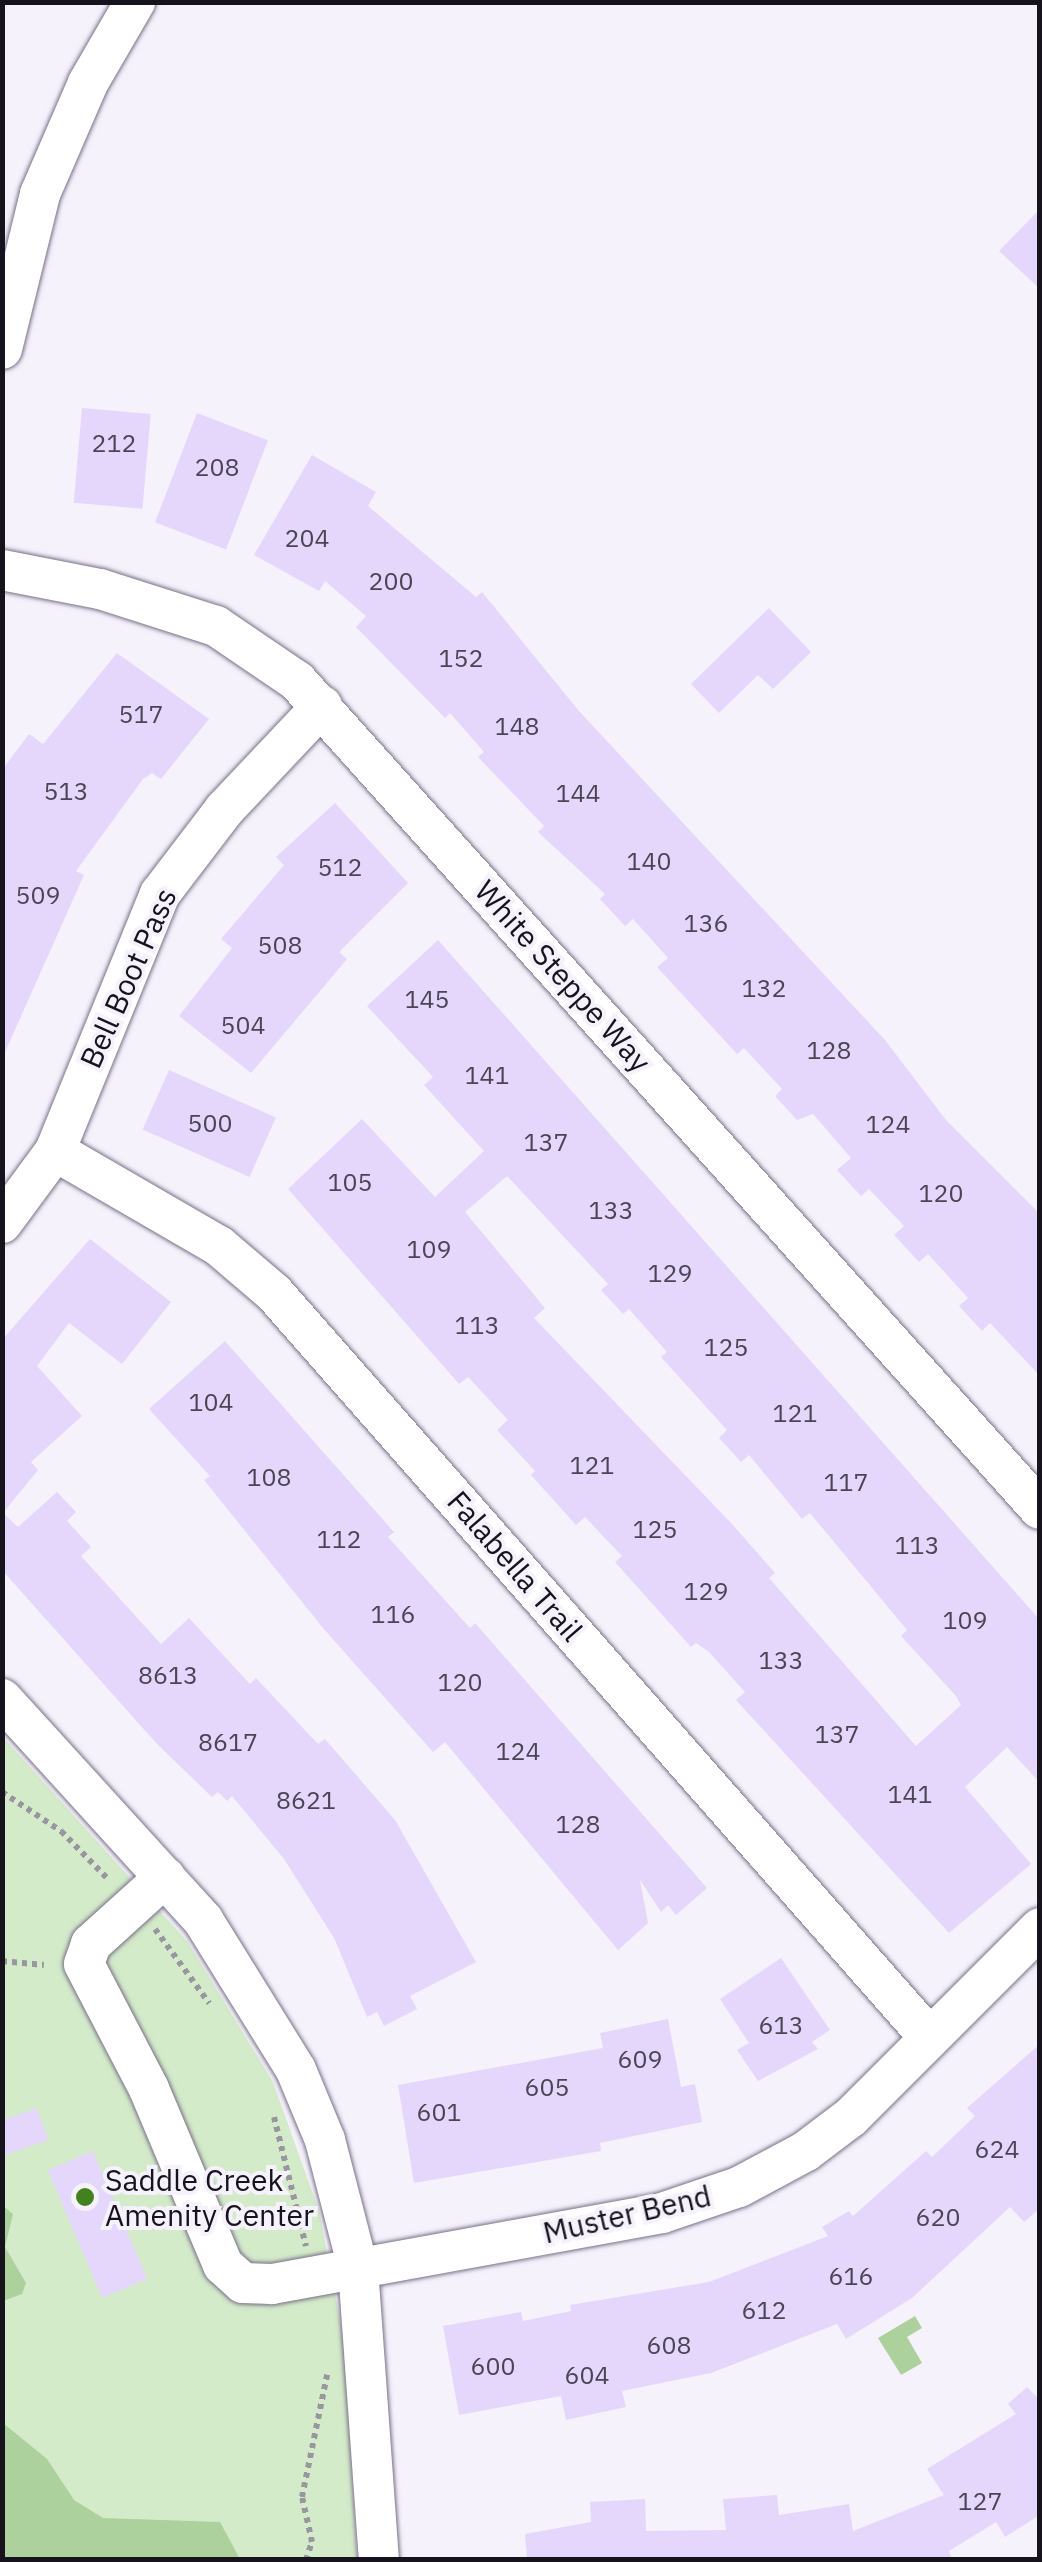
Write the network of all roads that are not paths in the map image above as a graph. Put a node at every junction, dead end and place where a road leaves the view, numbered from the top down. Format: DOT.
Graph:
graph roads {
  1 [pos="134,2"];
  2 [pos="2,349"];
  3 [pos="2,570"];
  4 [pos="322,706"];
  5 [pos="54,1152"];
  6 [pos="2,1223"];
  7 [pos="1040,1509"];
  8 [pos="2,1699"];
  9 [pos="165,1877"];
  10 [pos="1040,1928"];
  11 [pos="929,2036"];
  12 [pos="358,2268"];
  13 [pos="379,2560"];
  1 -- 2 [label="street"];
  3 -- 4 [label="street, White Steppe Way"];
  4 -- 5 [label="street, Bell Boot Pass"];
  4 -- 7 [label="street, White Steppe Way"];
  5 -- 6 [label="street, Bell Boot Pass"];
  5 -- 11 [label="street, Falabella Trail"];
  8 -- 9 [label="street"];
  9 -- 12 [label="street"];
  9 -- 12 [label="street, Muster Bend"];
  10 -- 11 [label="street, Muster Bend"];
  11 -- 12 [label="street, Muster Bend"];
  12 -- 13 [label="street"];
}
